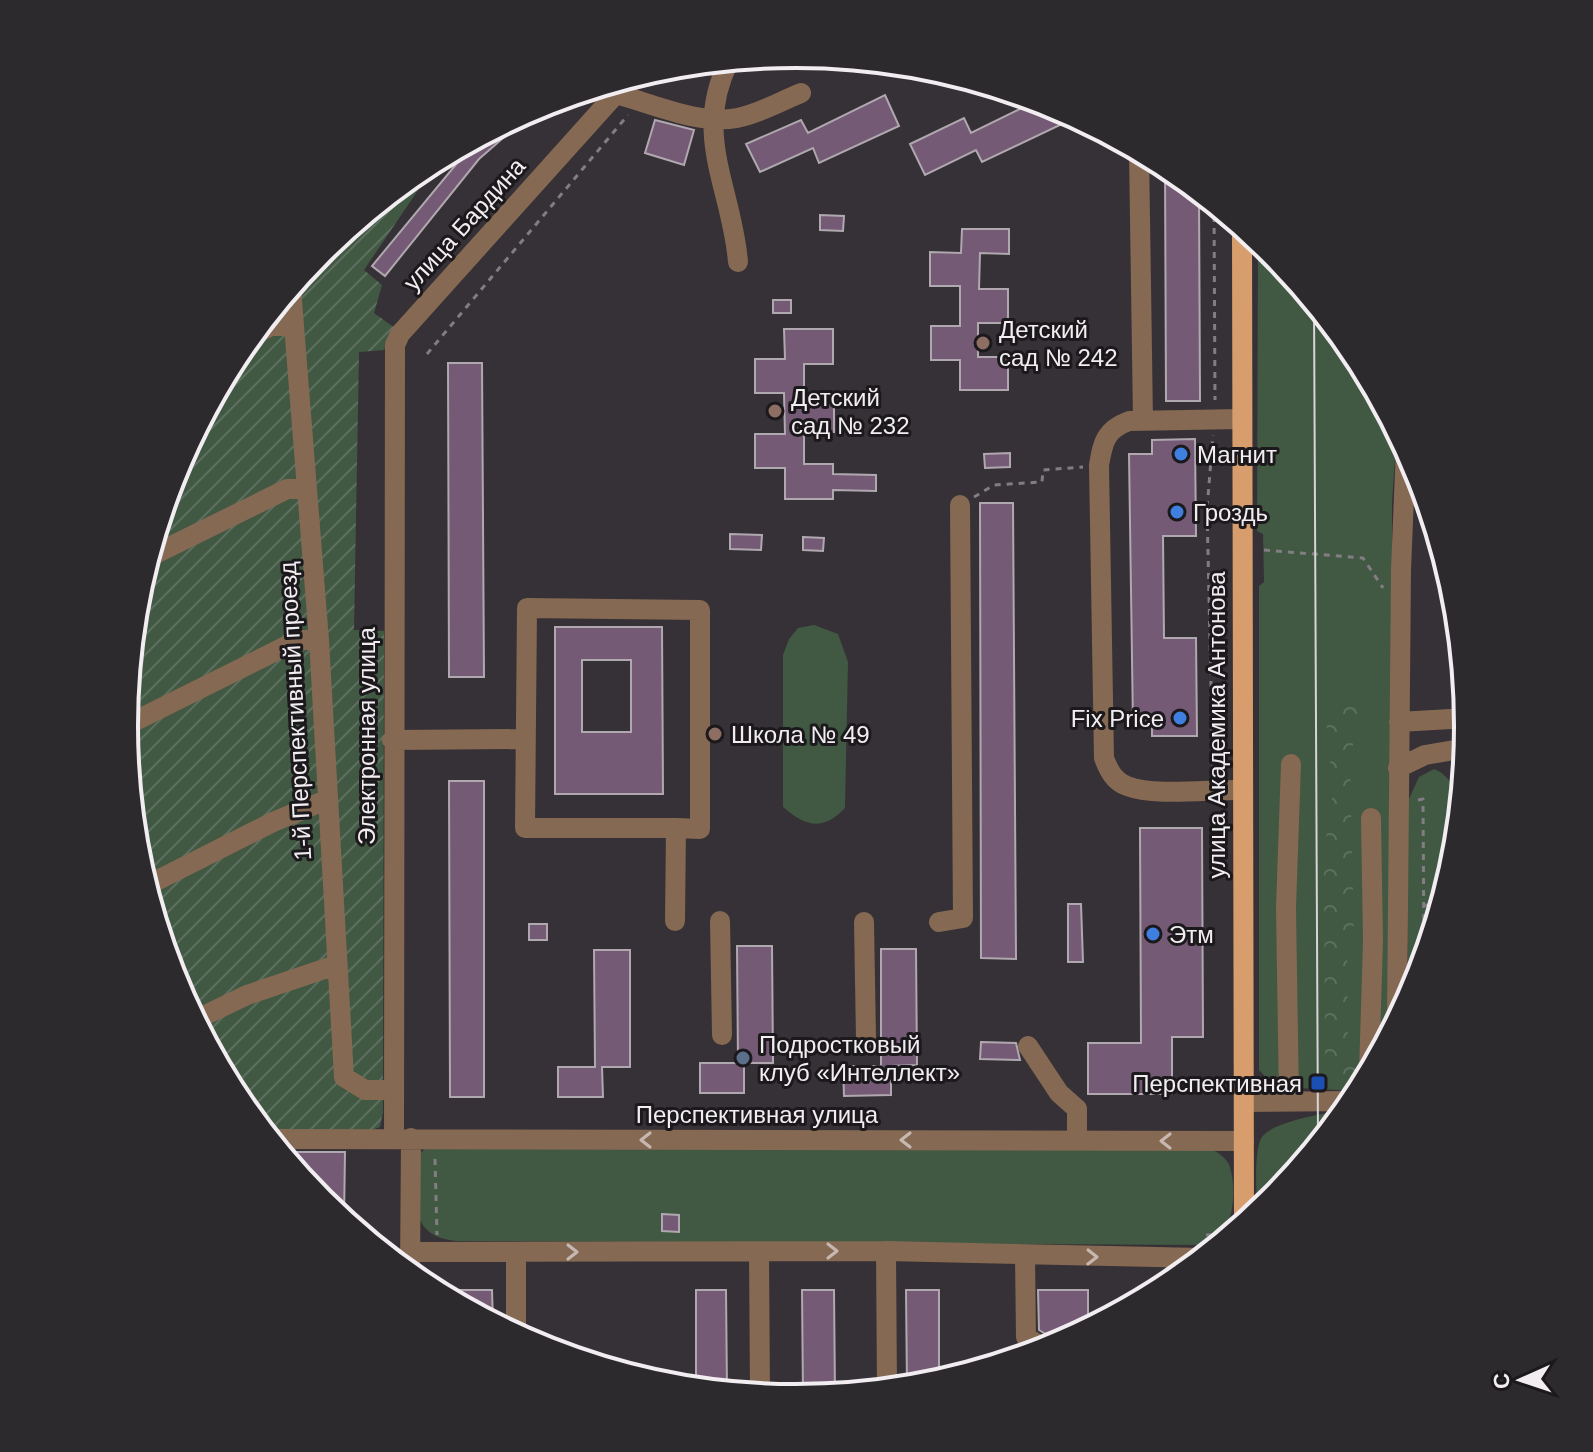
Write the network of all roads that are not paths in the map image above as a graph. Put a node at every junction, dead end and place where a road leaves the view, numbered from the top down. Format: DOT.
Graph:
graph roads {
  1 [pos="723,73"];
  2 [pos="801,93"];
  3 [pos="616,94"];
  4 [pos="712,119"];
  5 [pos="1139,164"];
  6 [pos="1242,242"];
  7 [pos="738,262"];
  8 [pos="291,304"];
  9 [pos="273,326"];
  10 [pos="292,326"];
  11 [pos="400,334"];
  12 [pos="1242,419"];
  13 [pos="1143,420"];
  14 [pos="1405,477"];
  15 [pos="306,489"];
  16 [pos="960,505"];
  17 [pos="163,550"];
  18 [pos="319,640"];
  19 [pos="138,719"];
  20 [pos="1454,719"];
  21 [pos="1399,722"];
  22 [pos="526,739"];
  23 [pos="392,740"];
  24 [pos="1453,750"];
  25 [pos="1291,764"];
  26 [pos="1398,768"];
  27 [pos="1242,790"];
  28 [pos="326,800"];
  29 [pos="1371,818"];
  30 [pos="676,828"];
  31 [pos="157,880"];
  32 [pos="675,921"];
  33 [pos="720,921"];
  34 [pos="864,922"];
  35 [pos="939,922"];
  36 [pos="336,965"];
  37 [pos="1397,994"];
  38 [pos="205,1015"];
  39 [pos="722,1035"];
  40 [pos="866,1039"];
  41 [pos="1028,1046"];
  42 [pos="1370,1048"];
  43 [pos="394,1090"];
  44 [pos="1289,1101"];
  45 [pos="1338,1101"];
  46 [pos="1244,1102"];
  47 [pos="402,1138"];
  48 [pos="284,1139"];
  49 [pos="1077,1140"];
  50 [pos="1244,1141"];
  51 [pos="1237,1214"];
  52 [pos="886,1251"];
  53 [pos="410,1252"];
  54 [pos="516,1252"];
  55 [pos="759,1252"];
  56 [pos="1025,1256"];
  57 [pos="410,1258"];
  58 [pos="1183,1258"];
  59 [pos="516,1321"];
  60 [pos="1031,1340"];
  61 [pos="887,1377"];
  62 [pos="760,1383"];
  1 -- 4 [label="street"];
  2 -- 4 [label="street"];
  3 -- 4 [label="street"];
  3 -- 11 [label="street, улица Бардина"];
  4 -- 7 [label="street"];
  5 -- 13 [label="street"];
  6 -- 12 [label="main road, улица Академика Антонова"];
  8 -- 10 [label="street, 1-й Перспективный проезд"];
  9 -- 10 [label="street"];
  10 -- 15 [label="street, 1-й Перспективный проезд"];
  11 -- 23 [label="street, Электронная улица"];
  12 -- 13 [label="street"];
  12 -- 27 [label="main road, улица Академика Антонова"];
  13 -- 27 [label="street"];
  14 -- 21 [label="street"];
  15 -- 17 [label="street"];
  15 -- 18 [label="street, 1-й Перспективный проезд"];
  16 -- 35 [label="street"];
  18 -- 19 [label="street"];
  18 -- 28 [label="street, 1-й Перспективный проезд"];
  20 -- 21 [label="street"];
  21 -- 26 [label="street"];
  22 -- 23 [label="street"];
  22 -- 30 [label="street"];
  22 -- 30 [label="street"];
  23 -- 43 [label="street, Электронная улица"];
  24 -- 26 [label="street"];
  25 -- 44 [label="street"];
  26 -- 37 [label="street"];
  27 -- 46 [label="main road, улица Академика Антонова"];
  28 -- 31 [label="street"];
  28 -- 36 [label="street, 1-й Перспективный проезд"];
  29 -- 42 [label="street"];
  30 -- 32 [label="street"];
  33 -- 39 [label="street"];
  34 -- 40 [label="street"];
  36 -- 38 [label="street"];
  36 -- 43 [label="street, 1-й Перспективный проезд"];
  41 -- 49 [label="street"];
  43 -- 47 [label="street, Электронная улица"];
  44 -- 45 [label="street"];
  44 -- 46 [label="street"];
  46 -- 50 [label="main road, улица Академика Антонова"];
  47 -- 48 [label="street, Перспективная улица"];
  49 -- 47 [label="street, Перспективная улица, one-way"];
  47 -- 53 [label="street, Электронная улица"];
  50 -- 49 [label="street, Перспективная улица, one-way"];
  50 -- 51 [label="main road, улица Академика Антонова"];
  55 -- 52 [label="street, one-way"];
  52 -- 56 [label="street"];
  52 -- 61 [label="street"];
  53 -- 54 [label="street"];
  53 -- 57 [label="street, Электронная улица"];
  54 -- 55 [label="street, one-way"];
  54 -- 59 [label="street"];
  55 -- 62 [label="street"];
  56 -- 58 [label="street, one-way"];
  56 -- 60 [label="street"];
}
